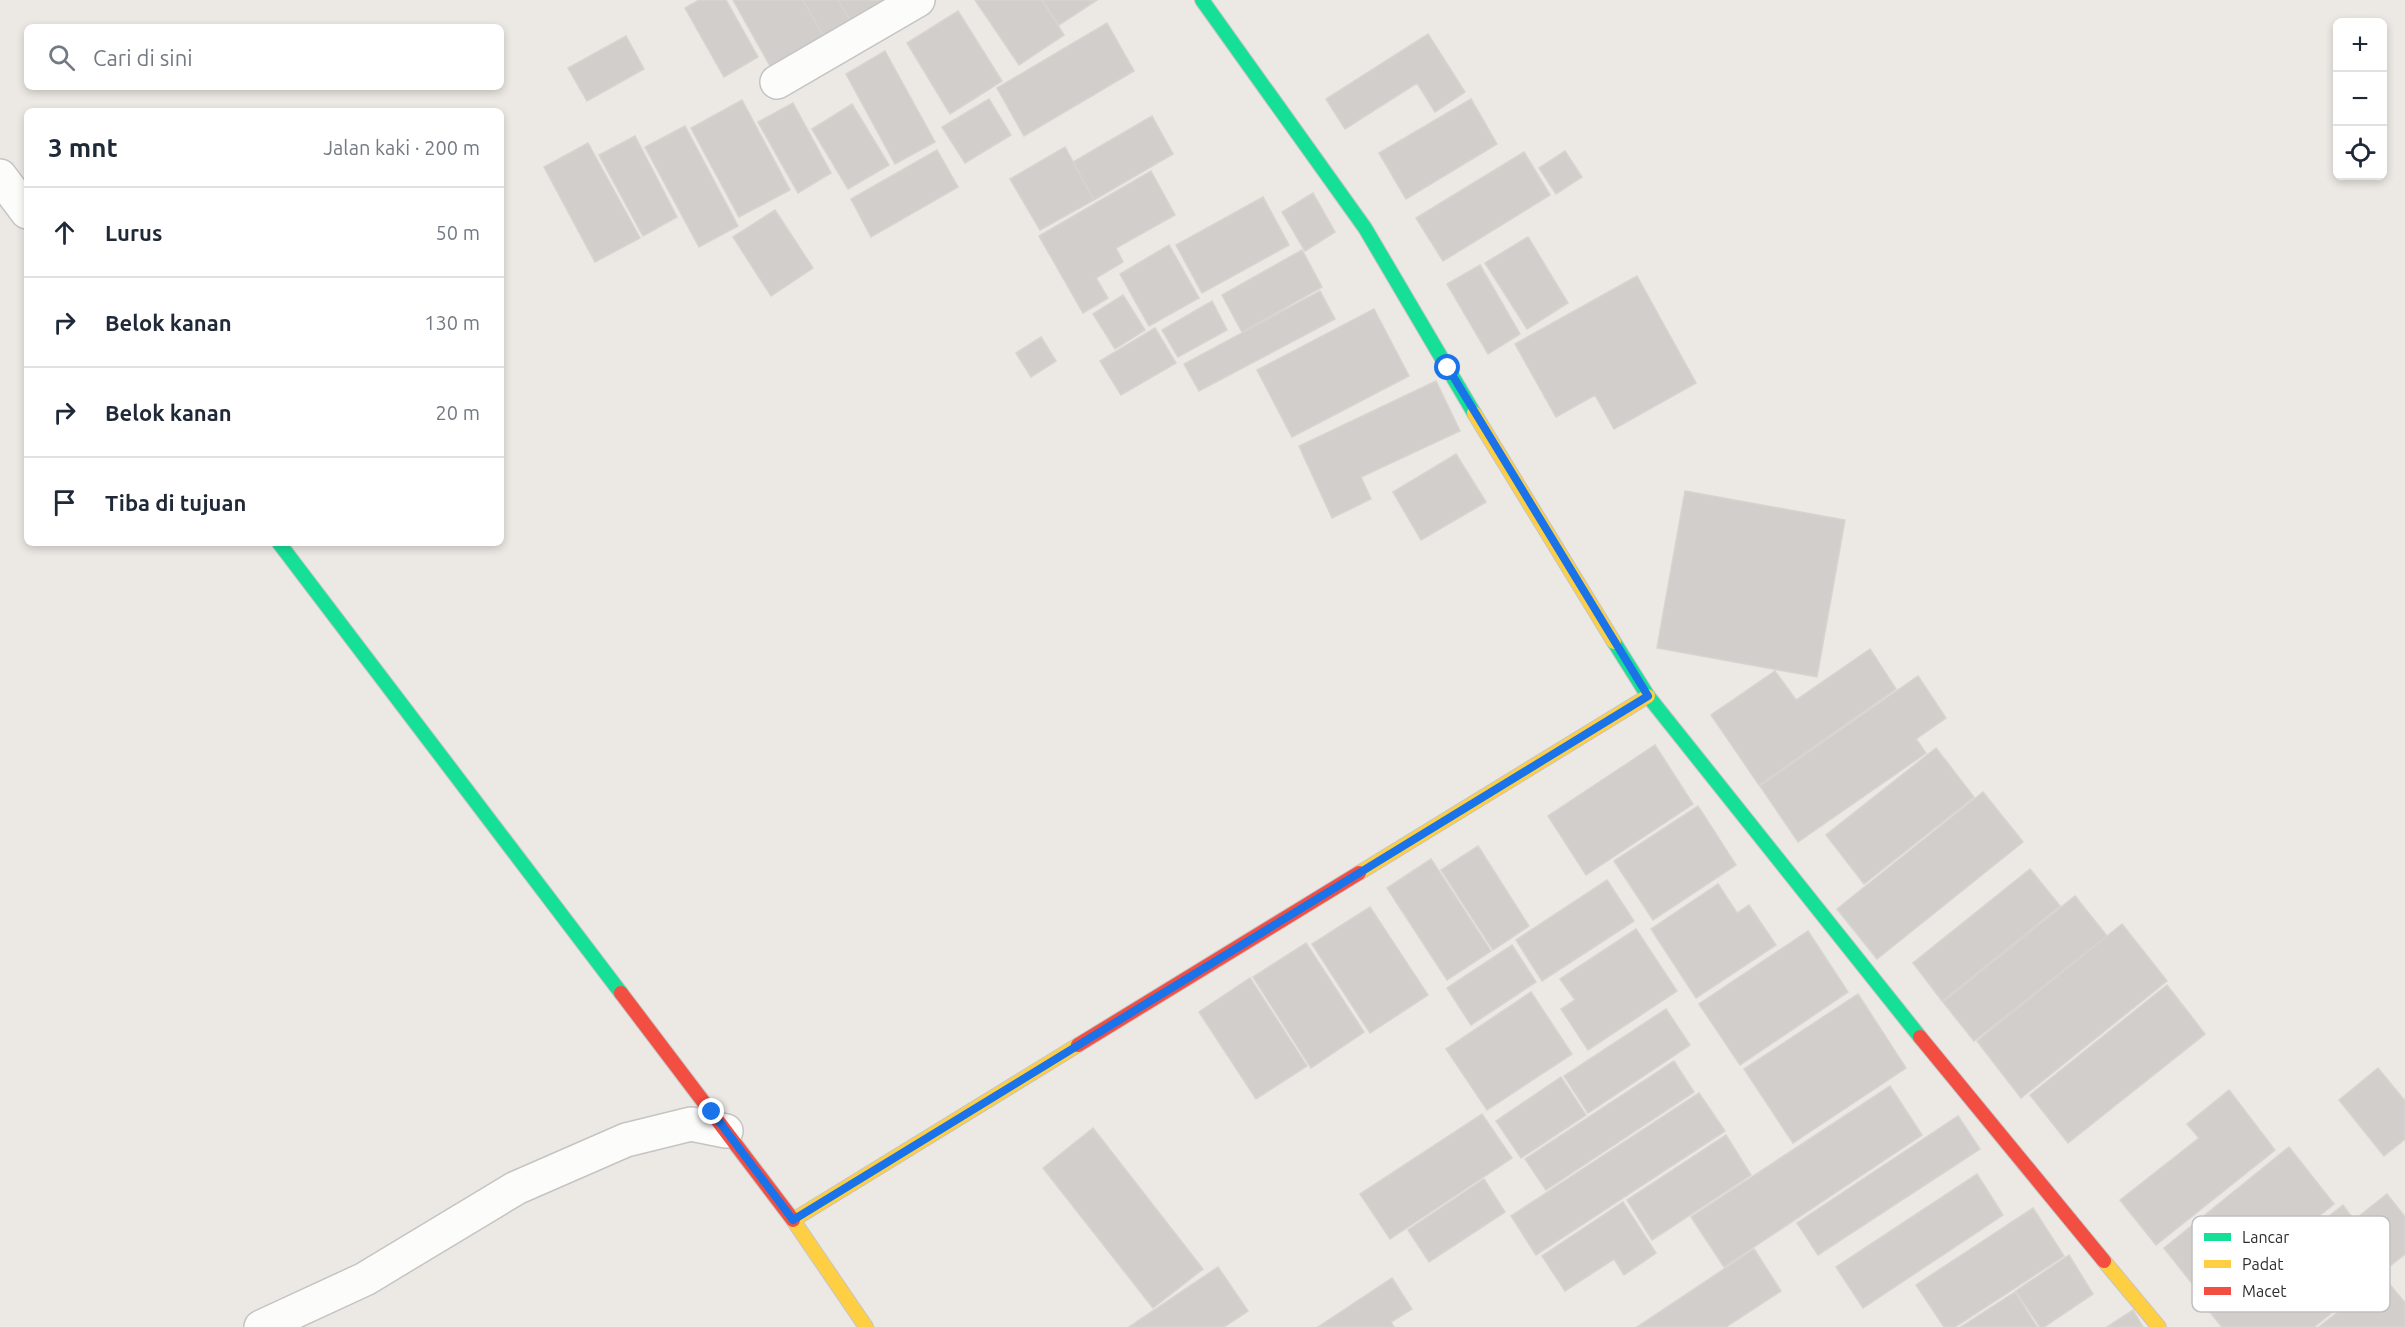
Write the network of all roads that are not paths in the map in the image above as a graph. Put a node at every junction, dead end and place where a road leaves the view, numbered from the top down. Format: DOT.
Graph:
graph roads {
  1 [pos="918,0"];
  2 [pos="1202,0"];
  3 [pos="777,82"];
  4 [pos="0,176"];
  5 [pos="24,208"];
  6 [pos="281,546"];
  7 [pos="1648,696"];
  8 [pos="726,1131"];
  9 [pos="793,1220"];
  10 [pos="261,1327"];
  11 [pos="866,1327"];
  12 [pos="2159,1327"];
  1 -- 3 [label="street"];
  2 -- 7 [label="street"];
  4 -- 5 [label="street"];
  6 -- 8 [label="street"];
  7 -- 9 [label="street"];
  7 -- 12 [label="street"];
  8 -- 9 [label="street"];
  8 -- 10 [label="street"];
  9 -- 11 [label="street"];
}
